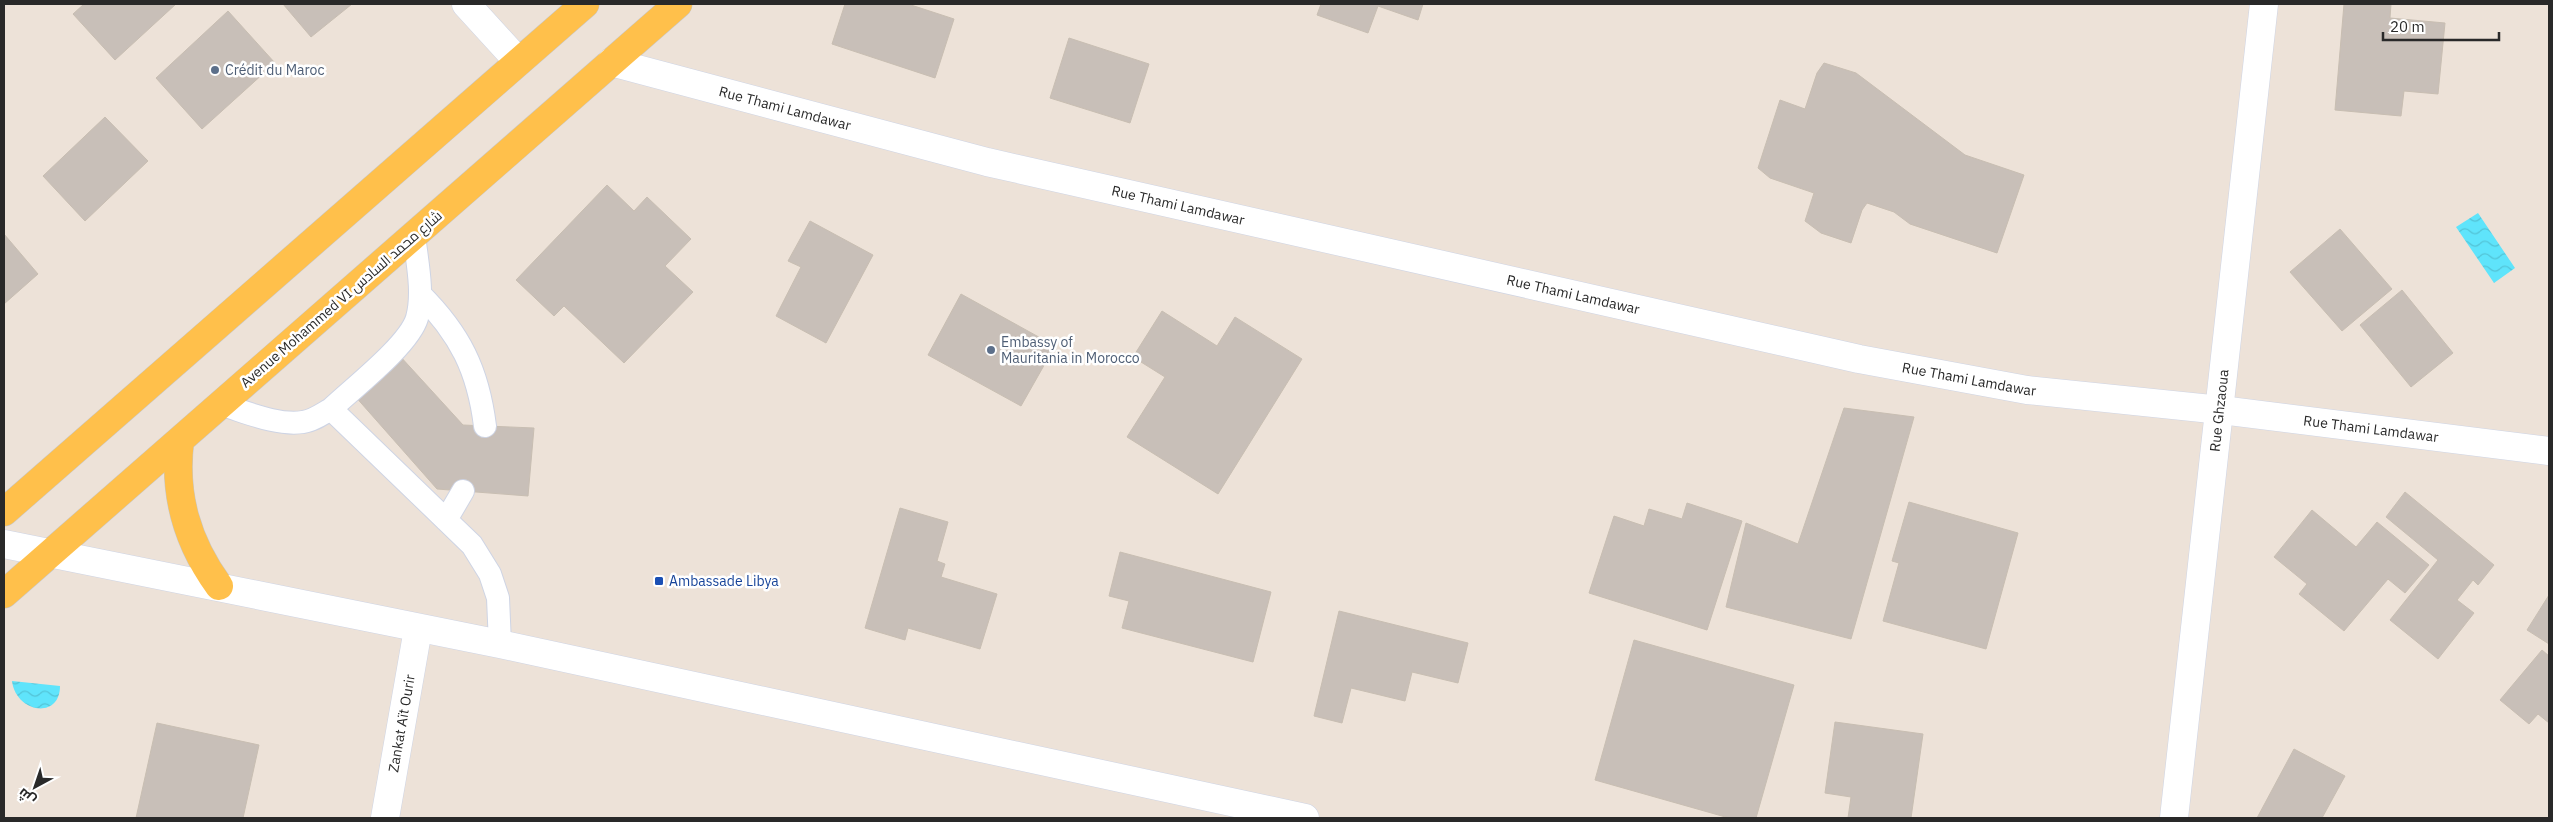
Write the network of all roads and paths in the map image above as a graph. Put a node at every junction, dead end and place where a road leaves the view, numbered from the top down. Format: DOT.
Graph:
graph roads {
  1 [pos="466,4"];
  2 [pos="585,4"];
  3 [pos="678,4"];
  4 [pos="2264,4"];
  5 [pos="518,61"];
  6 [pos="611,62"];
  7 [pos="414,235"];
  8 [pos="420,294"];
  9 [pos="219,404"];
  10 [pos="331,409"];
  11 [pos="2221,410"];
  12 [pos="486,426"];
  13 [pos="180,440"];
  14 [pos="2549,451"];
  15 [pos="463,491"];
  16 [pos="4,512"];
  17 [pos="446,520"];
  18 [pos="4,544"];
  19 [pos="50,553"];
  20 [pos="219,586"];
  21 [pos="4,594"];
  22 [pos="418,629"];
  23 [pos="500,644"];
  24 [pos="385,818"];
  25 [pos="1304,818"];
  26 [pos="2174,818"];
  1 -- 5 [label="street"];
  2 -- 5 [label="main road"];
  3 -- 6 [label="main road, Avenue Mohammed VI شارع محمد السادس"];
  4 -- 11 [label="street, Rue Ghzaoua"];
  5 -- 16 [label="main road"];
  6 -- 7 [label="main road, Avenue Mohammed VI شارع محمد السادس"];
  6 -- 11 [label="street, Rue Thami Lamdawar"];
  7 -- 8 [label="lane"];
  7 -- 9 [label="main road, Avenue Mohammed VI شارع محمد السادس"];
  8 -- 10 [label="lane"];
  8 -- 12 [label="lane"];
  9 -- 10 [label="lane"];
  9 -- 13 [label="main road, Avenue Mohammed VI شارع محمد السادس"];
  10 -- 17 [label="lane"];
  11 -- 14 [label="street, Rue Thami Lamdawar"];
  11 -- 26 [label="street, Rue Ghzaoua"];
  13 -- 19 [label="main road, Avenue Mohammed VI شارع محمد السادس"];
  13 -- 20 [label="main road"];
  15 -- 17 [label="lane"];
  17 -- 23 [label="lane"];
  18 -- 19 [label="street"];
  19 -- 20 [label="street"];
  19 -- 21 [label="main road, Avenue Mohammed VI شارع محمد السادس"];
  20 -- 22 [label="street"];
  22 -- 23 [label="street"];
  22 -- 24 [label="street, Zankat Aït Ourir"];
  23 -- 25 [label="street"];
}
